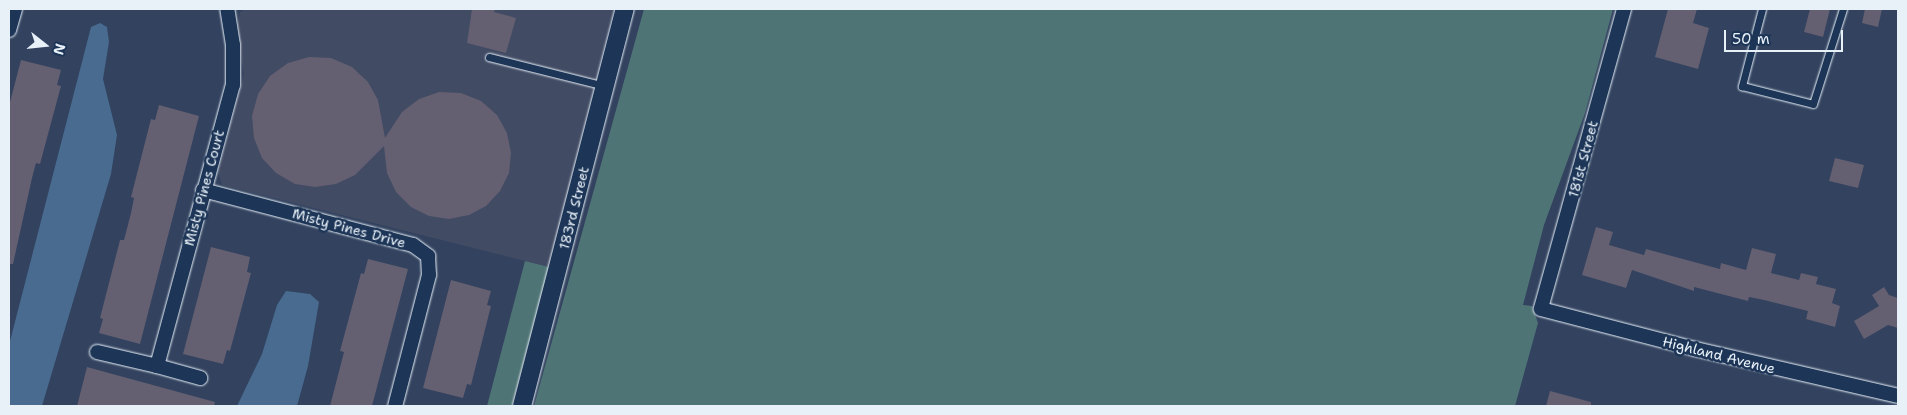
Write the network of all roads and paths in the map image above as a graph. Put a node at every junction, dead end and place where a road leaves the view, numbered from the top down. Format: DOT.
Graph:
graph roads {
  1 [pos="15,9"];
  2 [pos="227,9"];
  3 [pos="625,9"];
  4 [pos="1624,9"];
  5 [pos="1762,9"];
  6 [pos="1843,9"];
  7 [pos="9,30"];
  8 [pos="489,57"];
  9 [pos="605,86"];
  10 [pos="203,190"];
  11 [pos="1541,309"];
  12 [pos="97,352"];
  13 [pos="157,366"];
  14 [pos="200,378"];
  15 [pos="1898,396"];
  16 [pos="395,406"];
  17 [pos="522,406"];
  1 -- 7 [label="street"];
  2 -- 10 [label="street, Misty Pines Court"];
  3 -- 9 [label="street, 183rd Street"];
  4 -- 11 [label="street, 181st Street"];
  5 -- 6 [label="lane"];
  8 -- 9 [label="lane"];
  9 -- 17 [label="street, 183rd Street"];
  10 -- 13 [label="street, Misty Pines Court"];
  10 -- 16 [label="street, Misty Pines Drive"];
  11 -- 15 [label="street, Highland Avenue"];
  12 -- 13 [label="street"];
  13 -- 14 [label="street"];
}
